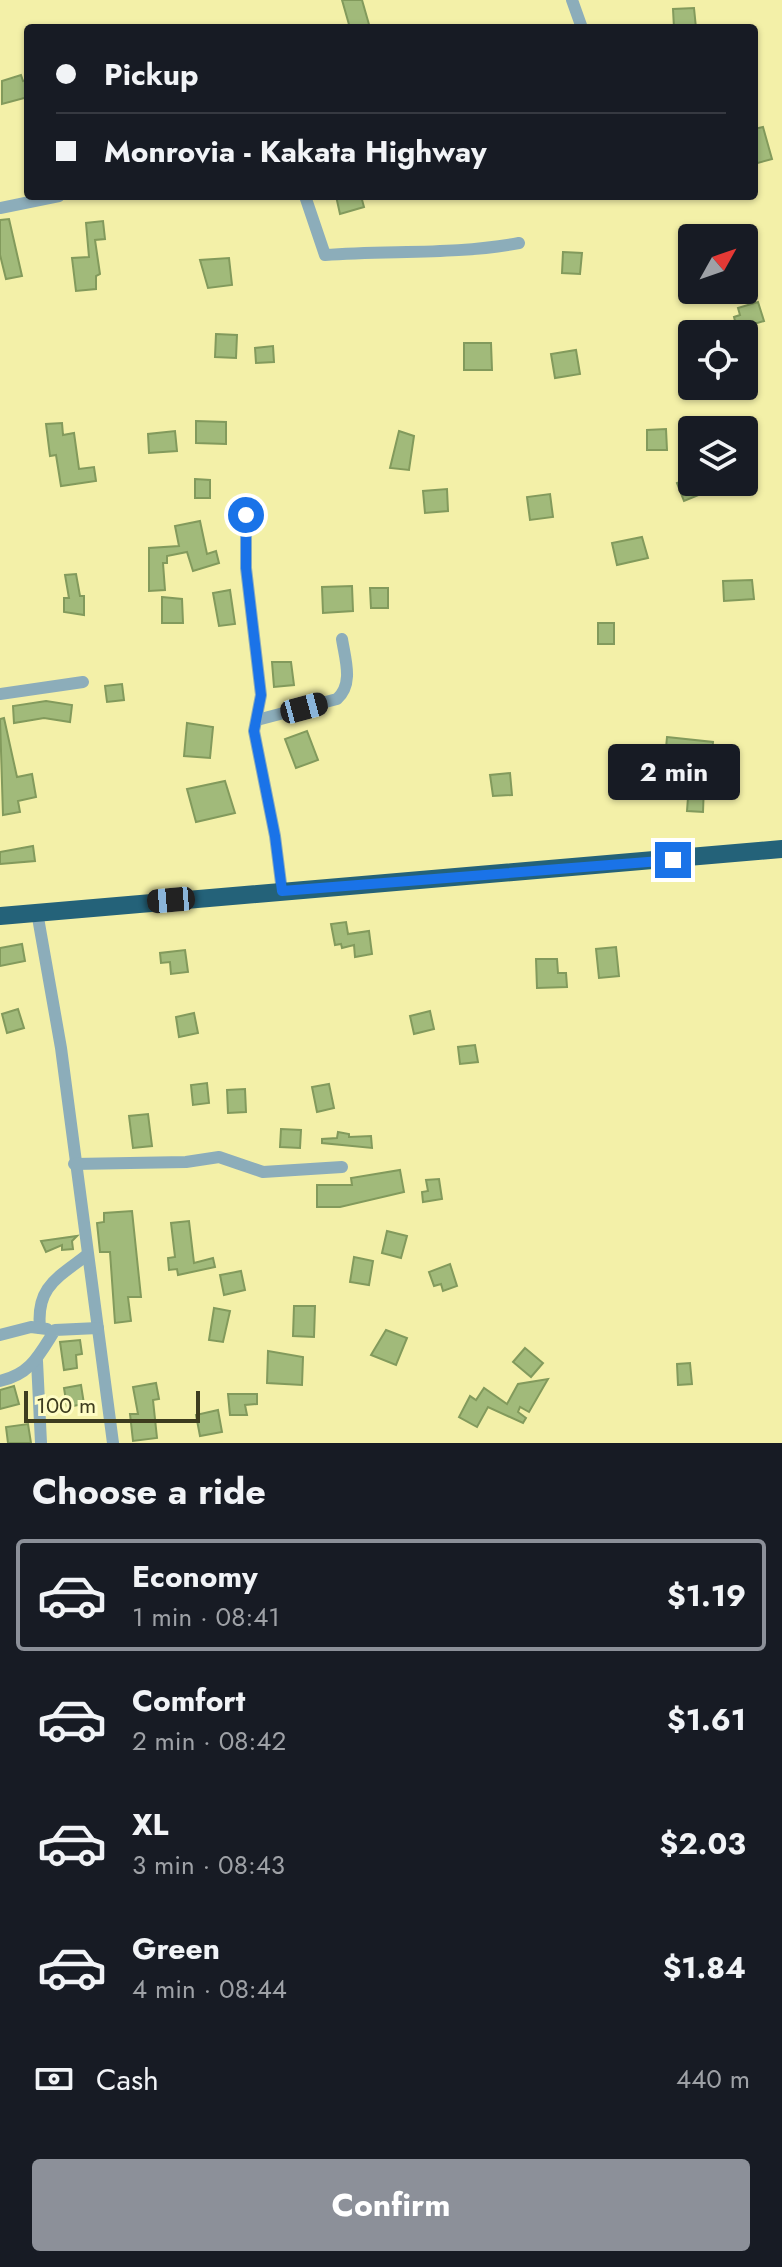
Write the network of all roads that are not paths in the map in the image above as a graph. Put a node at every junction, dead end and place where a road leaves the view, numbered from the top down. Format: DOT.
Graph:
graph roads {
  1 [pos="572,0"];
  2 [pos="581,24"];
  3 [pos="39,200"];
  4 [pos="306,200"];
  5 [pos="0,208"];
  6 [pos="519,243"];
  7 [pos="246,515"];
  8 [pos="342,639"];
  9 [pos="83,682"];
  10 [pos="0,694"];
  11 [pos="257,720"];
  12 [pos="782,849"];
  13 [pos="282,891"];
  14 [pos="37,912"];
  15 [pos="0,916"];
  16 [pos="74,1164"];
  17 [pos="342,1167"];
  18 [pos="87,1255"];
  19 [pos="40,1328"];
  20 [pos="98,1328"];
  21 [pos="55,1330"];
  22 [pos="0,1335"];
  23 [pos="37,1361"];
  24 [pos="0,1381"];
  25 [pos="41,1443"];
  26 [pos="113,1443"];
  1 -- 2 [label="street"];
  3 -- 5 [label="street"];
  4 -- 6 [label="street"];
  7 -- 11 [label="street"];
  8 -- 11 [label="street"];
  9 -- 10 [label="street"];
  11 -- 13 [label="street"];
  12 -- 13 [label="highway"];
  13 -- 14 [label="highway"];
  14 -- 15 [label="highway"];
  14 -- 16 [label="street"];
  16 -- 17 [label="street"];
  16 -- 18 [label="street"];
  18 -- 19 [label="street"];
  18 -- 20 [label="street"];
  19 -- 21 [label="street"];
  19 -- 22 [label="street"];
  20 -- 21 [label="street"];
  20 -- 26 [label="street"];
  21 -- 23 [label="street"];
  23 -- 24 [label="street"];
  23 -- 25 [label="street"];
}
